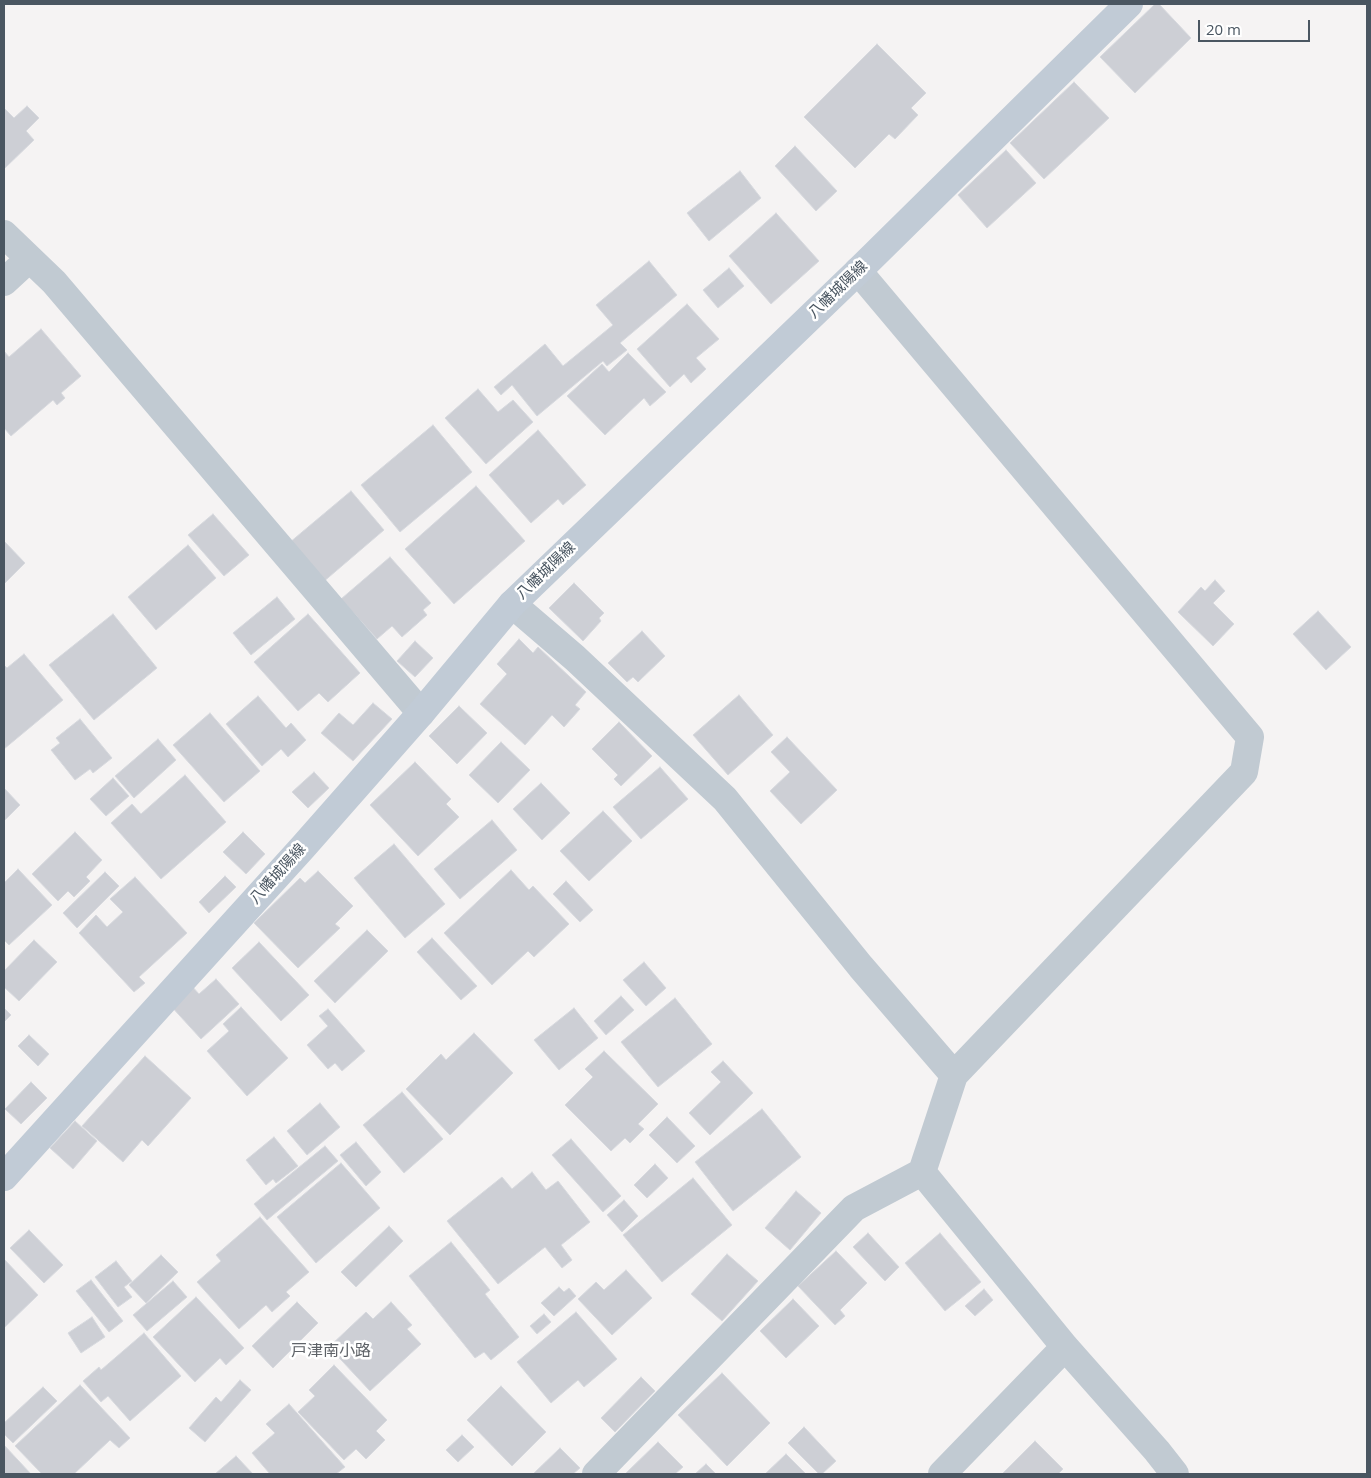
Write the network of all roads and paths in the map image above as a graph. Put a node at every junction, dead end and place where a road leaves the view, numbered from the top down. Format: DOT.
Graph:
graph roads {
  1 [pos="1129,4"];
  2 [pos="4,234"];
  3 [pos="29,259"];
  4 [pos="858,271"];
  5 [pos="4,282"];
  6 [pos="512,604"];
  7 [pos="421,713"];
  8 [pos="954,1075"];
  9 [pos="922,1172"];
  10 [pos="4,1177"];
  11 [pos="1065,1347"];
  12 [pos="596,1474"];
  13 [pos="942,1474"];
  14 [pos="1176,1474"];
  1 -- 4 [label="main road, 八幡城陽線"];
  2 -- 3 [label="street"];
  3 -- 5 [label="street"];
  3 -- 7 [label="street"];
  4 -- 6 [label="main road, 八幡城陽線"];
  4 -- 8 [label="street"];
  6 -- 7 [label="main road, 八幡城陽線"];
  6 -- 8 [label="street"];
  7 -- 10 [label="main road, 八幡城陽線"];
  8 -- 9 [label="street"];
  9 -- 11 [label="street"];
  9 -- 12 [label="street"];
  11 -- 13 [label="street"];
  11 -- 14 [label="street"];
}
